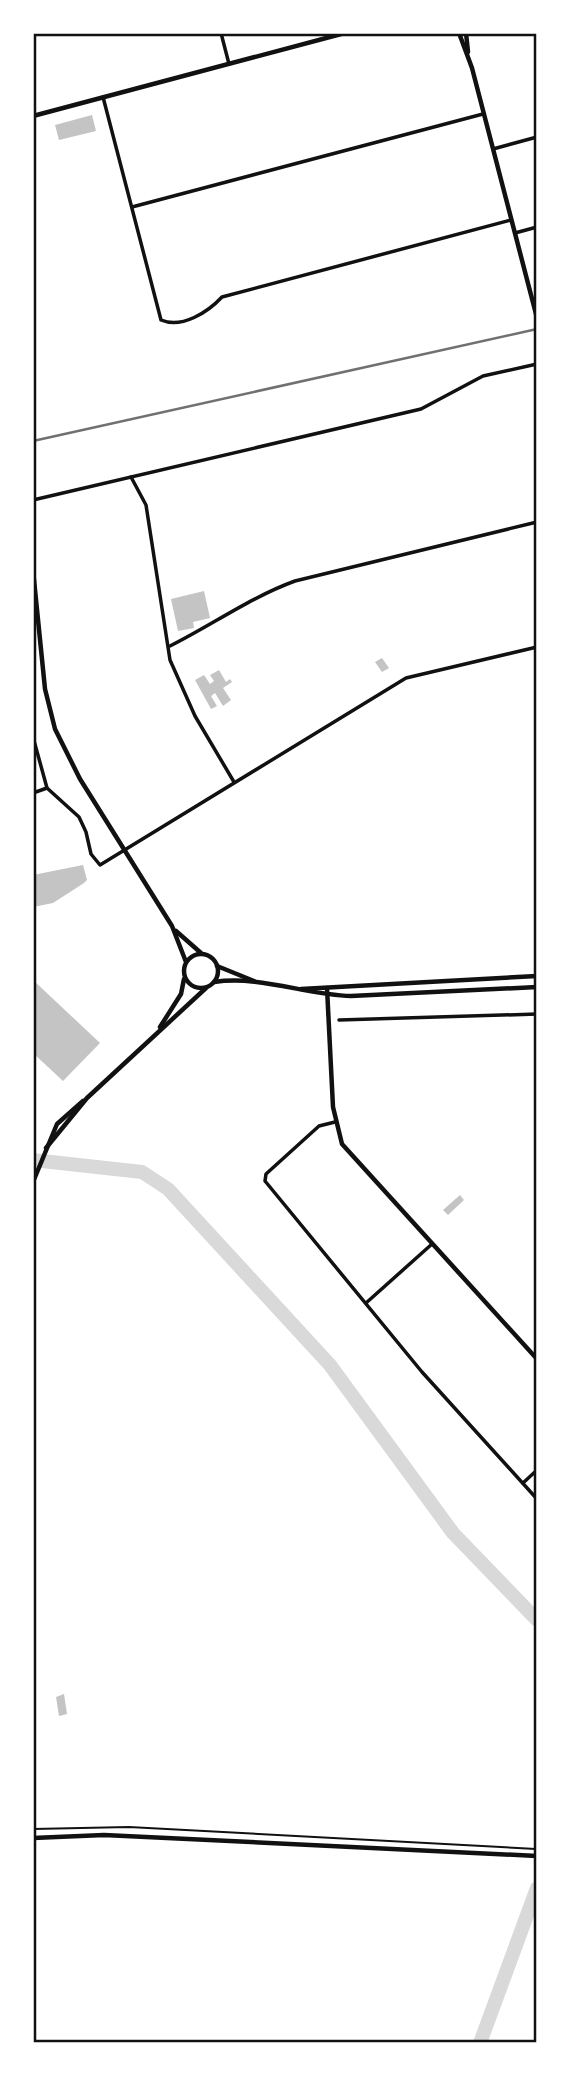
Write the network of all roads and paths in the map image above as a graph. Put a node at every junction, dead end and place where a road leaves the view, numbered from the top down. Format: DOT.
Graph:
graph roads {
  1 [pos="221,33"];
  2 [pos="345,33"];
  3 [pos="459,33"];
  4 [pos="466,33"];
  5 [pos="468,56"];
  6 [pos="229,64"];
  7 [pos="103,97"];
  8 [pos="483,114"];
  9 [pos="33,116"];
  10 [pos="537,137"];
  11 [pos="493,149"];
  12 [pos="132,207"];
  13 [pos="512,220"];
  14 [pos="537,227"];
  15 [pos="515,233"];
  16 [pos="537,318"];
  17 [pos="537,364"];
  18 [pos="131,477"];
  19 [pos="33,500"];
  20 [pos="537,522"];
  21 [pos="33,570"];
  22 [pos="170,646"];
  23 [pos="537,647"];
  24 [pos="33,737"];
  25 [pos="34,744"];
  26 [pos="235,783"];
  27 [pos="47,788"];
  28 [pos="33,793"];
  29 [pos="123,851"];
  30 [pos="172,926"];
  31 [pos="201,953"];
  32 [pos="186,962"];
  33 [pos="218,966"];
  34 [pos="537,976"];
  35 [pos="185,979"];
  36 [pos="215,982"];
  37 [pos="261,983"];
  38 [pos="537,987"];
  39 [pos="206,988"];
  40 [pos="327,988"];
  41 [pos="293,989"];
  42 [pos="327,995"];
  43 [pos="537,1014"];
  44 [pos="339,1020"];
  45 [pos="156,1032"];
  46 [pos="335,1122"];
  47 [pos="33,1182"];
  48 [pos="432,1244"];
  49 [pos="366,1303"];
  50 [pos="537,1359"];
  51 [pos="537,1471"];
  52 [pos="523,1483"];
  53 [pos="537,1499"];
  54 [pos="33,1829"];
  55 [pos="33,1838"];
  56 [pos="536,1854"];
  1 -- 6 [label="street"];
  2 -- 6 [label="street"];
  3 -- 5 [label="street"];
  4 -- 5 [label="street"];
  5 -- 8 [label="street"];
  6 -- 7 [label="street"];
  7 -- 9 [label="street"];
  7 -- 12 [label="street"];
  8 -- 11 [label="street"];
  8 -- 12 [label="street"];
  10 -- 11 [label="street"];
  11 -- 13 [label="street"];
  12 -- 13 [label="street"];
  13 -- 15 [label="street"];
  14 -- 15 [label="street"];
  15 -- 16 [label="street"];
  17 -- 18 [label="street"];
  18 -- 19 [label="street"];
  18 -- 22 [label="street"];
  20 -- 22 [label="street"];
  21 -- 29 [label="street"];
  22 -- 26 [label="street"];
  23 -- 26 [label="street"];
  24 -- 25 [label="street"];
  25 -- 27 [label="street"];
  26 -- 29 [label="street"];
  27 -- 28 [label="street"];
  27 -- 29 [label="street"];
  29 -- 30 [label="street"];
  30 -- 31 [label="street"];
  30 -- 32 [label="street"];
  31 -- 32 [label="street"];
  31 -- 33 [label="street"];
  32 -- 35 [label="street"];
  33 -- 36 [label="street"];
  33 -- 37 [label="street"];
  34 -- 40 [label="street"];
  35 -- 39 [label="street"];
  35 -- 45 [label="street"];
  36 -- 37 [label="street"];
  36 -- 39 [label="street"];
  37 -- 41 [label="street"];
  38 -- 42 [label="street"];
  39 -- 45 [label="street"];
  40 -- 41 [label="street"];
  40 -- 42 [label="street"];
  41 -- 42 [label="street"];
  42 -- 46 [label="street"];
  43 -- 44 [label="street"];
  45 -- 47 [label="street"];
  46 -- 48 [label="street"];
  46 -- 49 [label="street"];
  48 -- 49 [label="street"];
  48 -- 50 [label="street"];
  49 -- 52 [label="street"];
  51 -- 52 [label="street"];
  52 -- 53 [label="street"];
  54 -- 56 [label="path"];
  55 -- 56 [label="street"];
}
